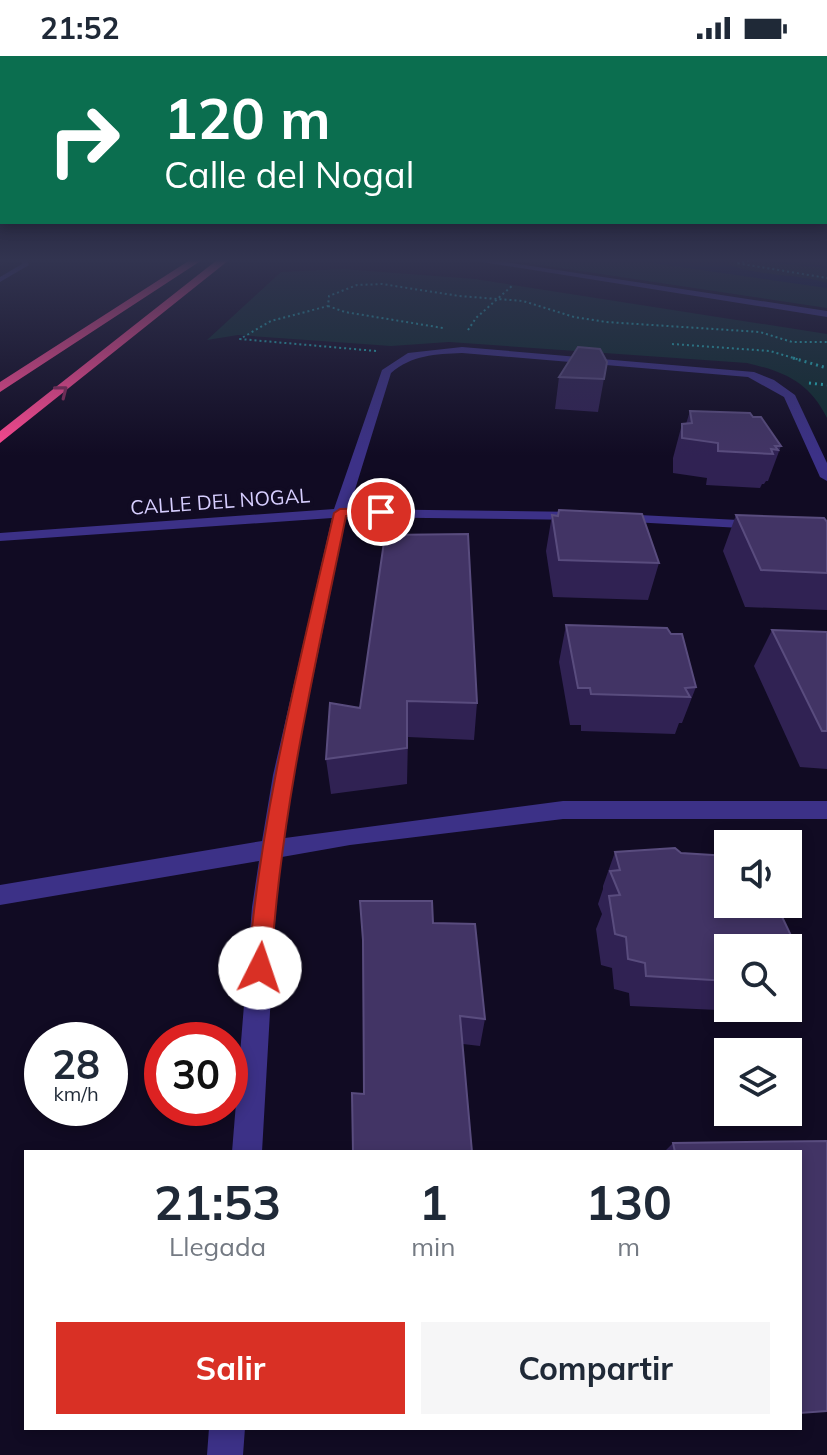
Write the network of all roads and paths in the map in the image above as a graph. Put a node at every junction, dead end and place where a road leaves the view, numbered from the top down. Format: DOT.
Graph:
graph roads {
  1 [pos="97,325"];
  2 [pos="142,325"];
  3 [pos="259,325"];
  4 [pos="469,325"];
  5 [pos="657,325"];
  6 [pos="799,342"];
  7 [pos="827,342"];
  8 [pos="462,350"];
  9 [pos="417,353"];
  10 [pos="791,358"];
  11 [pos="0,388"];
  12 [pos="0,438"];
  13 [pos="827,477"];
  14 [pos="340,513"];
  15 [pos="777,526"];
  16 [pos="1,538"];
  17 [pos="827,810"];
  18 [pos="272,849"];
  19 [pos="0,895"];
  20 [pos="247,1150"];
  21 [pos="227,1430"];
  22 [pos="225,1455"];
  1 -- 11 [label="highway"];
  12 -- 2 [label="highway, one-way"];
  3 -- 9 [label="path"];
  4 -- 8 [label="path"];
  5 -- 6 [label="path"];
  6 -- 7 [label="path"];
  6 -- 10 [label="path"];
  8 -- 9 [label="street"];
  8 -- 13 [label="street"];
  9 -- 14 [label="street"];
  14 -- 15 [label="street, CALLE DEL NOGAL"];
  14 -- 16 [label="street, CALLE DEL NOGAL"];
  14 -- 18 [label="street"];
  17 -- 18 [label="street"];
  18 -- 19 [label="street"];
  18 -- 20 [label="street"];
  21 -- 22 [label="street"];
}
